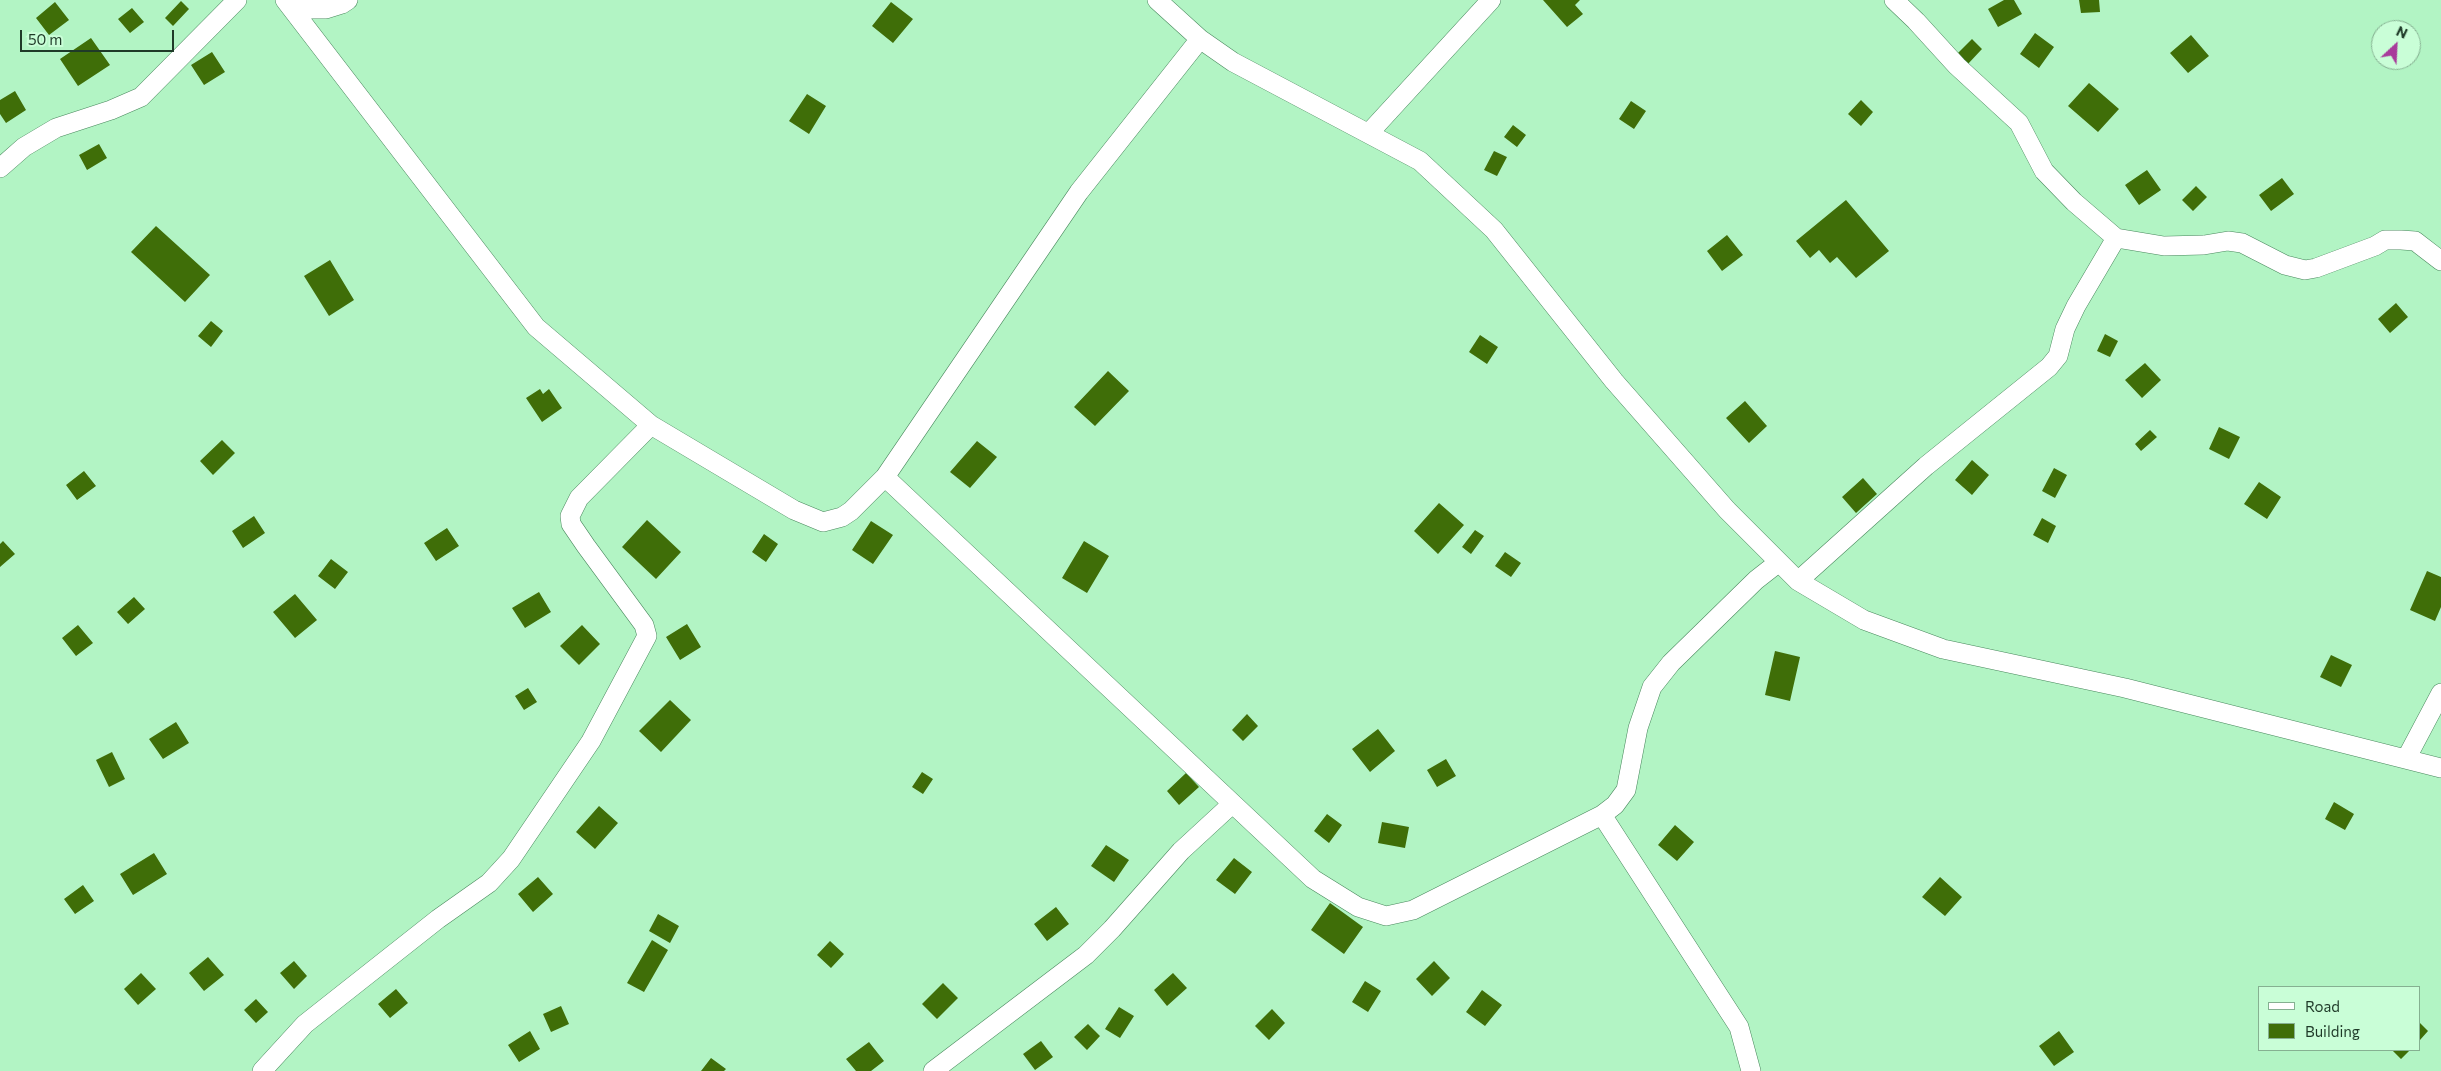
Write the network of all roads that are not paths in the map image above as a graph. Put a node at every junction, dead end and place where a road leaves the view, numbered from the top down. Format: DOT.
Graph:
graph roads {
  1 [pos="237,0"];
  2 [pos="285,0"];
  3 [pos="348,0"];
  4 [pos="1157,0"];
  5 [pos="1491,0"];
  6 [pos="1894,0"];
  7 [pos="1200,39"];
  8 [pos="1370,133"];
  9 [pos="0,168"];
  10 [pos="2116,238"];
  11 [pos="2441,261"];
  12 [pos="651,425"];
  13 [pos="886,478"];
  14 [pos="1779,562"];
  15 [pos="1798,581"];
  16 [pos="2441,693"];
  17 [pos="2406,759"];
  18 [pos="2441,768"];
  19 [pos="1232,804"];
  20 [pos="1602,815"];
  21 [pos="262,1071"];
  22 [pos="933,1071"];
  23 [pos="1751,1071"];
  1 -- 9 [label="street"];
  2 -- 3 [label="street"];
  2 -- 12 [label="street"];
  4 -- 7 [label="street"];
  5 -- 8 [label="street"];
  6 -- 10 [label="street"];
  7 -- 8 [label="street"];
  7 -- 13 [label="street"];
  8 -- 14 [label="street"];
  10 -- 11 [label="street"];
  10 -- 15 [label="street"];
  12 -- 13 [label="street"];
  12 -- 21 [label="street"];
  13 -- 19 [label="street"];
  14 -- 15 [label="street"];
  14 -- 20 [label="street"];
  15 -- 17 [label="street"];
  16 -- 17 [label="street"];
  17 -- 18 [label="street"];
  19 -- 20 [label="street"];
  19 -- 22 [label="street"];
  20 -- 23 [label="street"];
}
